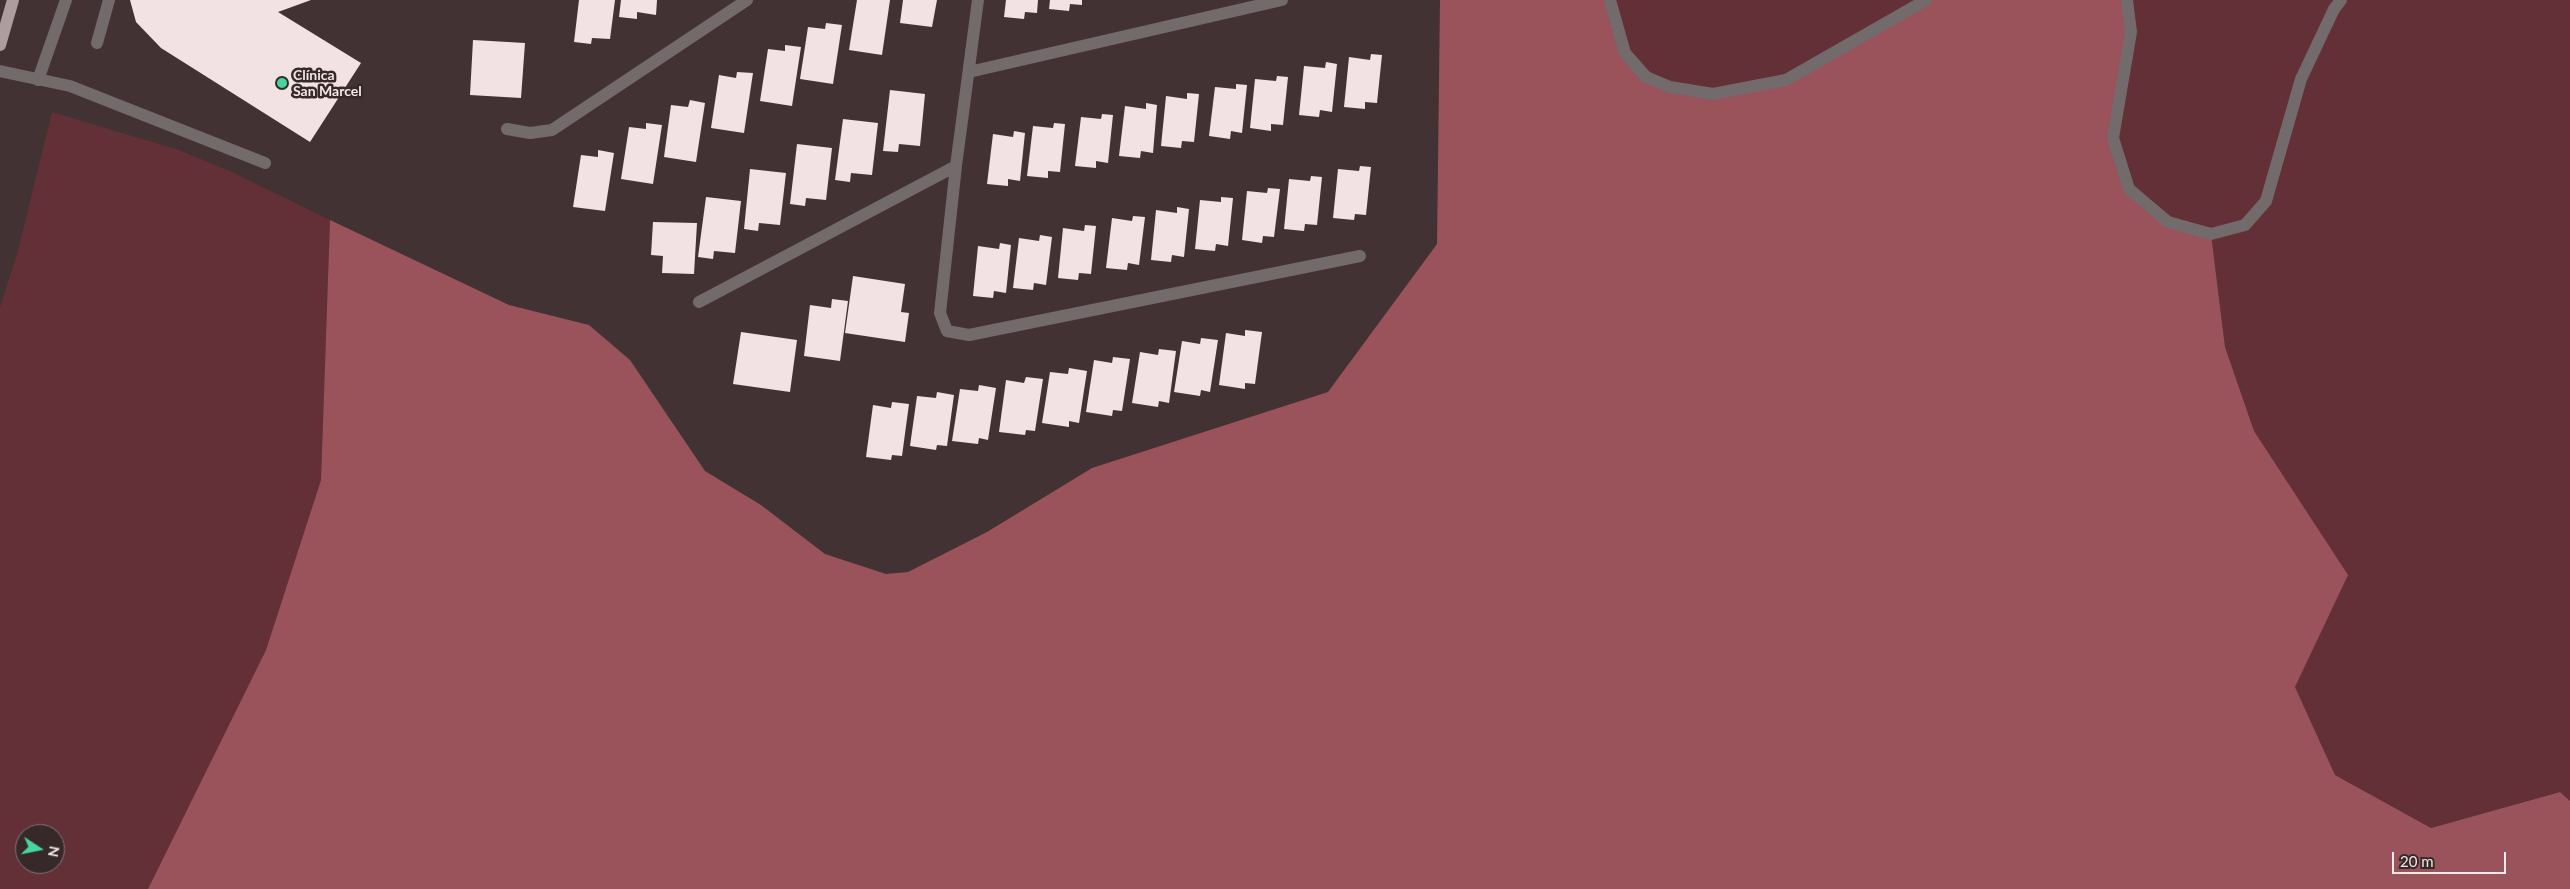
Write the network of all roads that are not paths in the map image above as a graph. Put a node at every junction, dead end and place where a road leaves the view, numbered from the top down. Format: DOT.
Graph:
graph roads {
  1 [pos="13,0"];
  2 [pos="66,0"];
  3 [pos="110,0"];
  4 [pos="747,0"];
  5 [pos="978,0"];
  6 [pos="1282,0"];
  7 [pos="1610,0"];
  8 [pos="1926,0"];
  9 [pos="2127,0"];
  10 [pos="2341,0"];
  11 [pos="97,43"];
  12 [pos="0,45"];
  13 [pos="0,71"];
  14 [pos="969,72"];
  15 [pos="38,80"];
  16 [pos="508,129"];
  17 [pos="265,163"];
  18 [pos="956,166"];
  19 [pos="1360,256"];
  20 [pos="698,302"];
  1 -- 12 [label="main road"];
  2 -- 15 [label="street"];
  3 -- 11 [label="street"];
  4 -- 16 [label="street"];
  5 -- 14 [label="street"];
  6 -- 14 [label="street"];
  7 -- 8 [label="street"];
  9 -- 10 [label="street"];
  13 -- 15 [label="street"];
  14 -- 18 [label="street"];
  15 -- 17 [label="street"];
  18 -- 19 [label="street"];
  18 -- 20 [label="street"];
}
